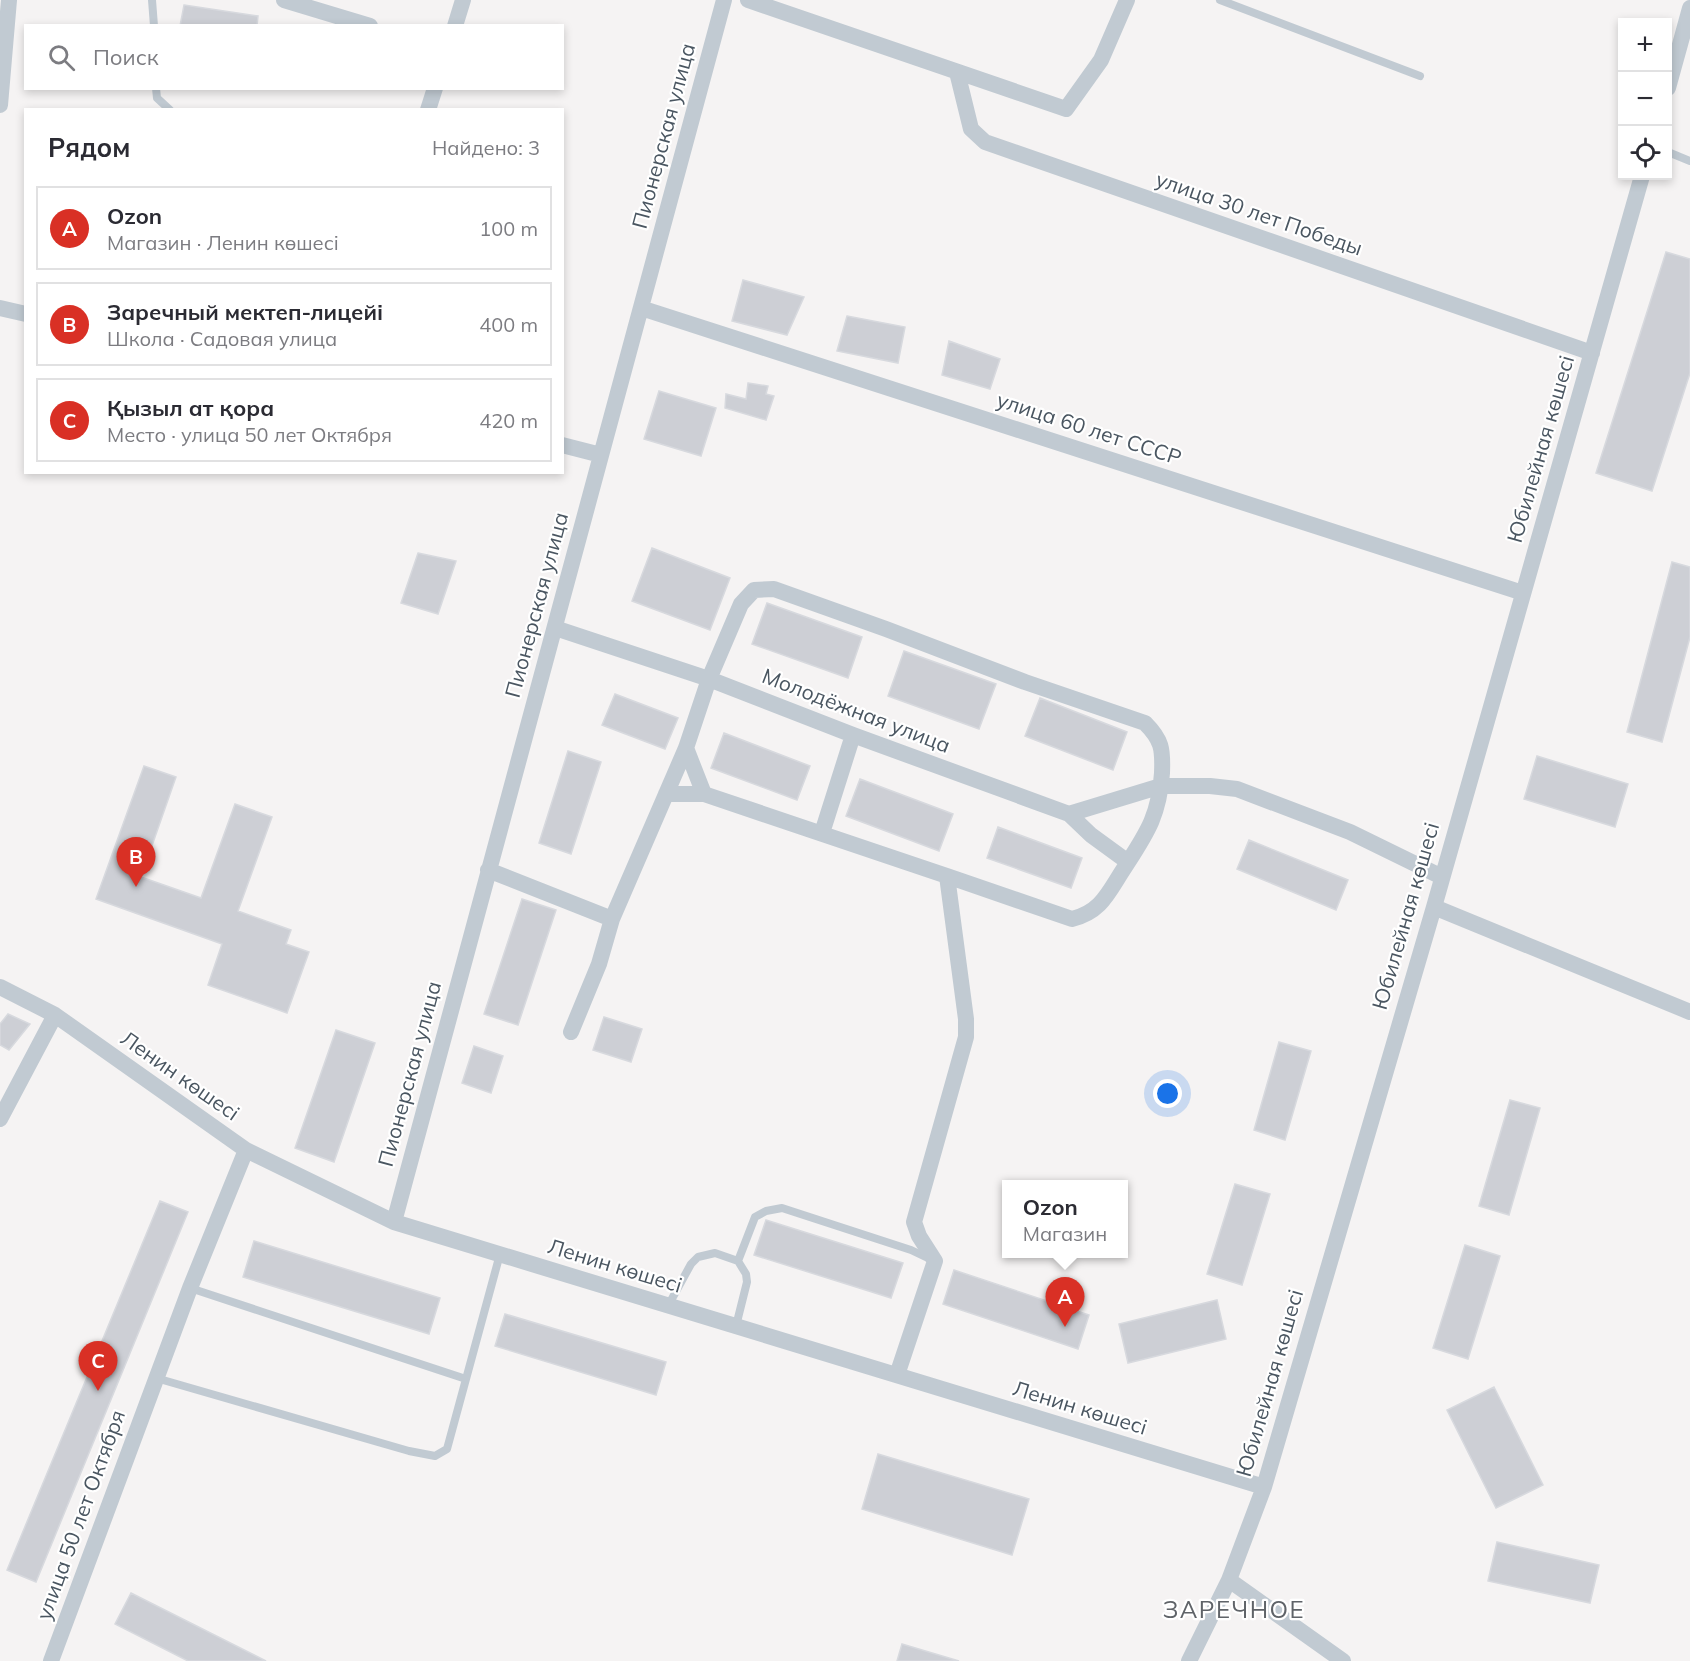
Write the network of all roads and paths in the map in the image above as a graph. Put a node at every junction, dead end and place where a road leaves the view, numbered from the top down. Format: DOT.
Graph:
graph roads {
  1 [pos="9,0"];
  2 [pos="152,0"];
  3 [pos="284,0"];
  4 [pos="464,0"];
  5 [pos="724,0"];
  6 [pos="748,0"];
  7 [pos="1127,0"];
  8 [pos="1220,0"];
  9 [pos="1690,8"];
  10 [pos="153,24"];
  11 [pos="363,24"];
  12 [pos="456,24"];
  13 [pos="957,72"];
  14 [pos="1672,73"];
  15 [pos="1420,76"];
  16 [pos="156,90"];
  17 [pos="434,90"];
  18 [pos="0,105"];
  19 [pos="168,108"];
  20 [pos="429,108"];
  21 [pos="1672,154"];
  22 [pos="1690,161"];
  23 [pos="1641,180"];
  24 [pos="0,308"];
  25 [pos="641,308"];
  26 [pos="24,314"];
  27 [pos="1592,353"];
  28 [pos="564,446"];
  29 [pos="601,455"];
  30 [pos="1523,593"];
  31 [pos="555,628"];
  32 [pos="709,679"];
  33 [pos="853,735"];
  34 [pos="686,748"];
  35 [pos="1161,786"];
  36 [pos="666,794"];
  37 [pos="704,794"];
  38 [pos="1069,814"];
  39 [pos="822,833"];
  40 [pos="1128,862"];
  41 [pos="488,870"];
  42 [pos="947,876"];
  43 [pos="1442,878"];
  44 [pos="1434,907"];
  45 [pos="612,919"];
  46 [pos="0,987"];
  47 [pos="1690,1012"];
  48 [pos="55,1015"];
  49 [pos="571,1032"];
  50 [pos="0,1119"];
  51 [pos="246,1150"];
  52 [pos="394,1222"];
  53 [pos="500,1254"];
  54 [pos="738,1261"];
  55 [pos="935,1261"];
  56 [pos="190,1288"];
  57 [pos="668,1306"];
  58 [pos="736,1326"];
  59 [pos="897,1375"];
  60 [pos="156,1378"];
  61 [pos="466,1380"];
  62 [pos="1264,1488"];
  63 [pos="1229,1580"];
  64 [pos="51,1661"];
  65 [pos="1189,1661"];
  66 [pos="1343,1661"];
  1 -- 18 [label="street"];
  2 -- 10 [label="lane"];
  3 -- 11 [label="street"];
  4 -- 12 [label="street"];
  5 -- 25 [label="street, Пионерская улица"];
  6 -- 13 [label="street"];
  7 -- 13 [label="street"];
  8 -- 15 [label="lane"];
  9 -- 14 [label="street"];
  13 -- 27 [label="street, улица 30 лет Победы"];
  16 -- 19 [label="lane"];
  17 -- 20 [label="street"];
  21 -- 22 [label="lane"];
  23 -- 27 [label="street, Юбилейная көшесі"];
  24 -- 26 [label="street"];
  25 -- 29 [label="street, Пионерская улица"];
  25 -- 30 [label="street, улица 60 лет СССР"];
  27 -- 30 [label="street, Юбилейная көшесі"];
  28 -- 29 [label="street"];
  29 -- 31 [label="street, Пионерская улица"];
  30 -- 43 [label="street, Юбилейная көшесі"];
  31 -- 32 [label="street, Молодёжная улица"];
  31 -- 41 [label="street, Пионерская улица"];
  32 -- 33 [label="street, Молодёжная улица"];
  32 -- 34 [label="street"];
  32 -- 35 [label="street"];
  33 -- 38 [label="street, Молодёжная улица"];
  33 -- 39 [label="street"];
  34 -- 36 [label="street"];
  34 -- 37 [label="street"];
  35 -- 38 [label="street"];
  35 -- 40 [label="street"];
  35 -- 43 [label="street"];
  36 -- 37 [label="street"];
  36 -- 45 [label="street"];
  37 -- 39 [label="street"];
  38 -- 40 [label="street, Молодёжная улица"];
  39 -- 42 [label="street"];
  40 -- 42 [label="street"];
  41 -- 45 [label="street"];
  41 -- 52 [label="street, Пионерская улица"];
  42 -- 55 [label="street"];
  43 -- 44 [label="street, Юбилейная көшесі"];
  44 -- 47 [label="street"];
  44 -- 62 [label="street, Юбилейная көшесі"];
  45 -- 49 [label="street"];
  46 -- 48 [label="street, Ленин көшесі"];
  48 -- 50 [label="street"];
  48 -- 51 [label="street, Ленин көшесі"];
  51 -- 52 [label="street, Ленин көшесі"];
  51 -- 56 [label="street, улица 50 лет Октября"];
  52 -- 53 [label="street, Ленин көшесі"];
  53 -- 57 [label="street, Ленин көшесі"];
  53 -- 61 [label="lane"];
  54 -- 55 [label="lane"];
  54 -- 57 [label="lane"];
  54 -- 58 [label="lane"];
  55 -- 59 [label="street"];
  56 -- 60 [label="street, улица 50 лет Октября"];
  56 -- 61 [label="lane"];
  57 -- 58 [label="street, Ленин көшесі"];
  58 -- 59 [label="street, Ленин көшесі"];
  59 -- 62 [label="street, Ленин көшесі"];
  60 -- 61 [label="lane"];
  60 -- 64 [label="street, улица 50 лет Октября"];
  62 -- 63 [label="street, Юбилейная көшесі"];
  63 -- 65 [label="street, Юбилейная көшесі"];
  63 -- 66 [label="street"];
}
